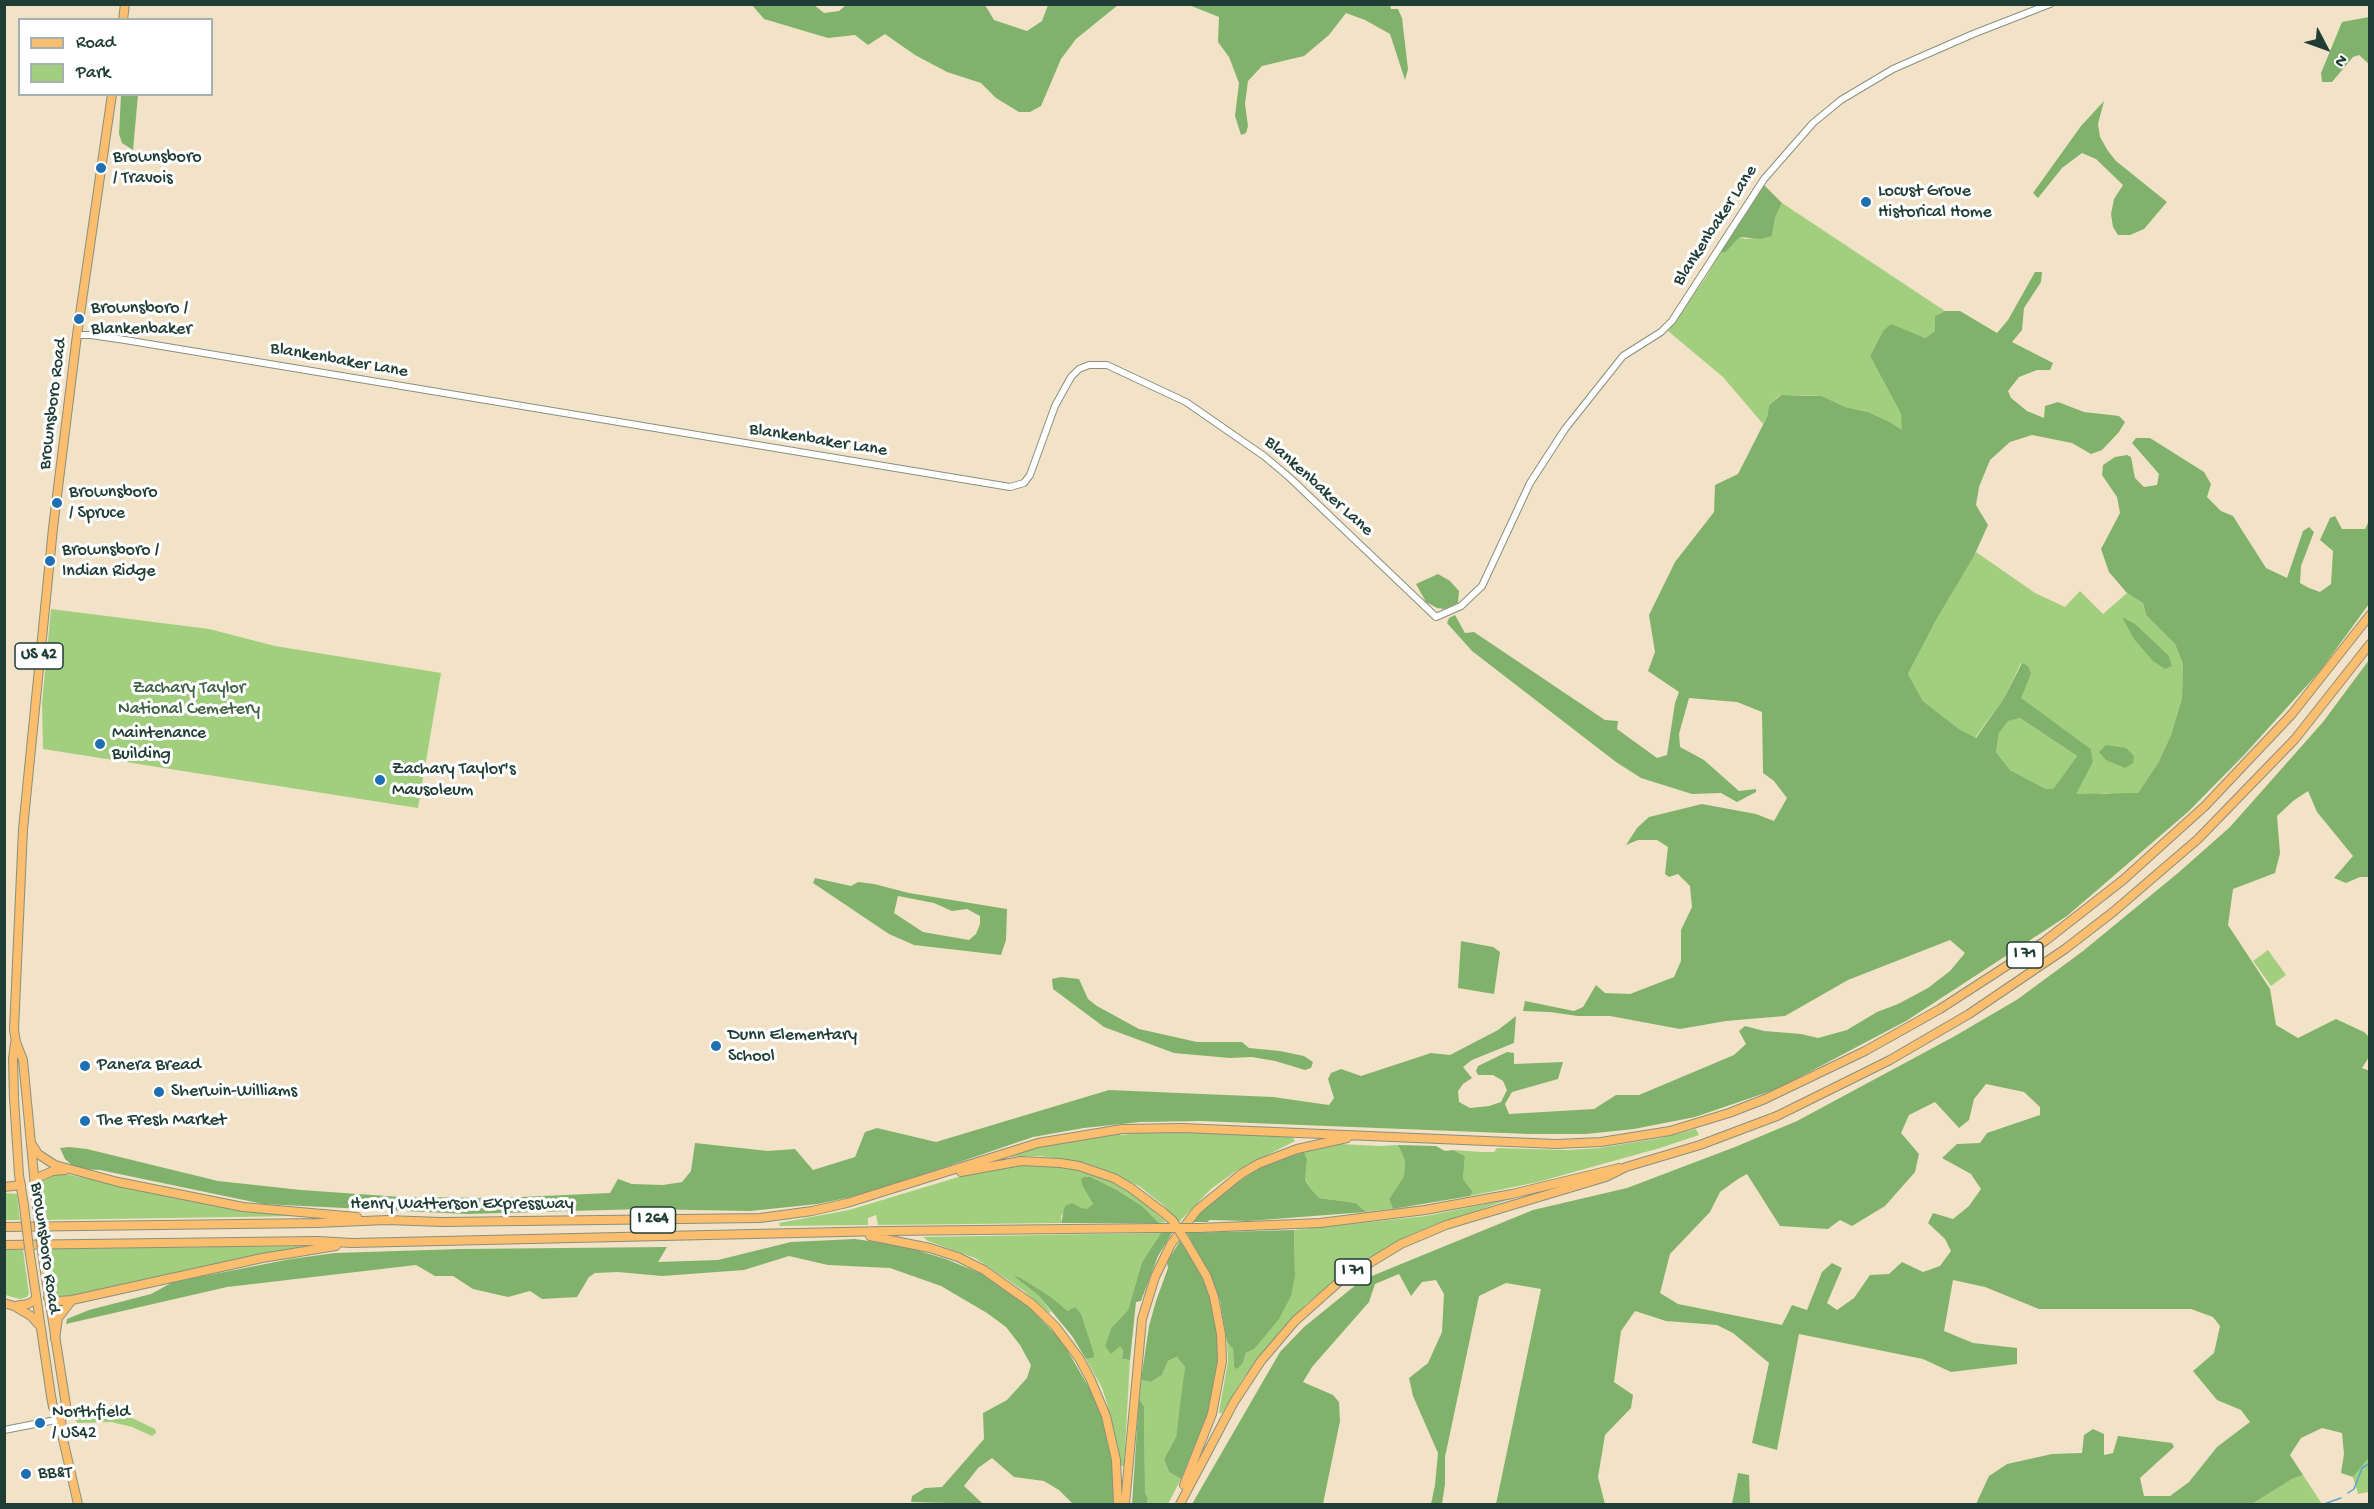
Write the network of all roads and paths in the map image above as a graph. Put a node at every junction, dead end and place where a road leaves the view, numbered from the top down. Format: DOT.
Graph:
graph roads {
  1 [pos="2050,4"];
  2 [pos="112,96"];
  3 [pos="77,335"];
  4 [pos="2370,615"];
  5 [pos="2370,644"];
  6 [pos="16,1042"];
  7 [pos="1357,1137"];
  8 [pos="31,1143"];
  9 [pos="1626,1167"];
  10 [pos="68,1169"];
  11 [pos="35,1181"];
  12 [pos="914,1183"];
  13 [pos="21,1185"];
  14 [pos="4,1187"];
  15 [pos="387,1220"];
  16 [pos="4,1227"];
  17 [pos="840,1233"];
  18 [pos="352,1243"];
  19 [pos="4,1245"];
  20 [pos="48,1298"];
  21 [pos="35,1300"];
  22 [pos="72,1300"];
  23 [pos="4,1304"];
  24 [pos="14,1306"];
  25 [pos="39,1324"];
  26 [pos="55,1339"];
  27 [pos="61,1419"];
  28 [pos="4,1430"];
  29 [pos="78,1504"];
  30 [pos="1118,1504"];
  31 [pos="1125,1504"];
  32 [pos="1175,1504"];
  33 [pos="1180,1504"];
  1 -- 3 [label="street, Blankenbaker Lane"];
  2 -- 3 [label="main road, Brownsboro Road / US 42"];
  3 -- 6 [label="main road, Brownsboro Road / US 42"];
  4 -- 7 [label="highway, I 71"];
  5 -- 9 [label="highway, I 71"];
  6 -- 8 [label="main road, Brownsboro Road / US 42"];
  6 -- 13 [label="main road, Brownsboro Road / US 42"];
  7 -- 12 [label="highway"];
  7 -- 31 [label="highway, I 71"];
  8 -- 10 [label="highway"];
  8 -- 11 [label="main road, Brownsboro Road / US 42"];
  9 -- 17 [label="highway, bridge"];
  9 -- 33 [label="highway, I 71"];
  10 -- 11 [label="highway"];
  10 -- 15 [label="highway"];
  11 -- 13 [label="main road"];
  11 -- 20 [label="main road, Brownsboro Road / US 42, bridge"];
  12 -- 15 [label="highway, Henry Watterson Expressway / I 264"];
  12 -- 32 [label="highway, bridge"];
  13 -- 14 [label="highway"];
  13 -- 21 [label="main road, Brownsboro Road / US 42, bridge"];
  15 -- 16 [label="highway, Henry Watterson Expressway / I 264"];
  17 -- 18 [label="highway, Henry Watterson Expressway / I 264"];
  17 -- 30 [label="highway"];
  18 -- 19 [label="highway, Henry Watterson Expressway / I 264"];
  18 -- 22 [label="highway"];
  20 -- 21 [label="main road"];
  20 -- 22 [label="highway"];
  20 -- 26 [label="main road, Brownsboro Road / US 42"];
  21 -- 24 [label="highway"];
  21 -- 25 [label="main road, Brownsboro Road / US 42"];
  22 -- 26 [label="highway"];
  23 -- 24 [label="highway"];
  24 -- 25 [label="highway"];
  25 -- 27 [label="main road, Brownsboro Road / US 42"];
  26 -- 27 [label="main road, Brownsboro Road / US 42"];
  27 -- 28 [label="street"];
  27 -- 29 [label="main road, US 42"];
}
